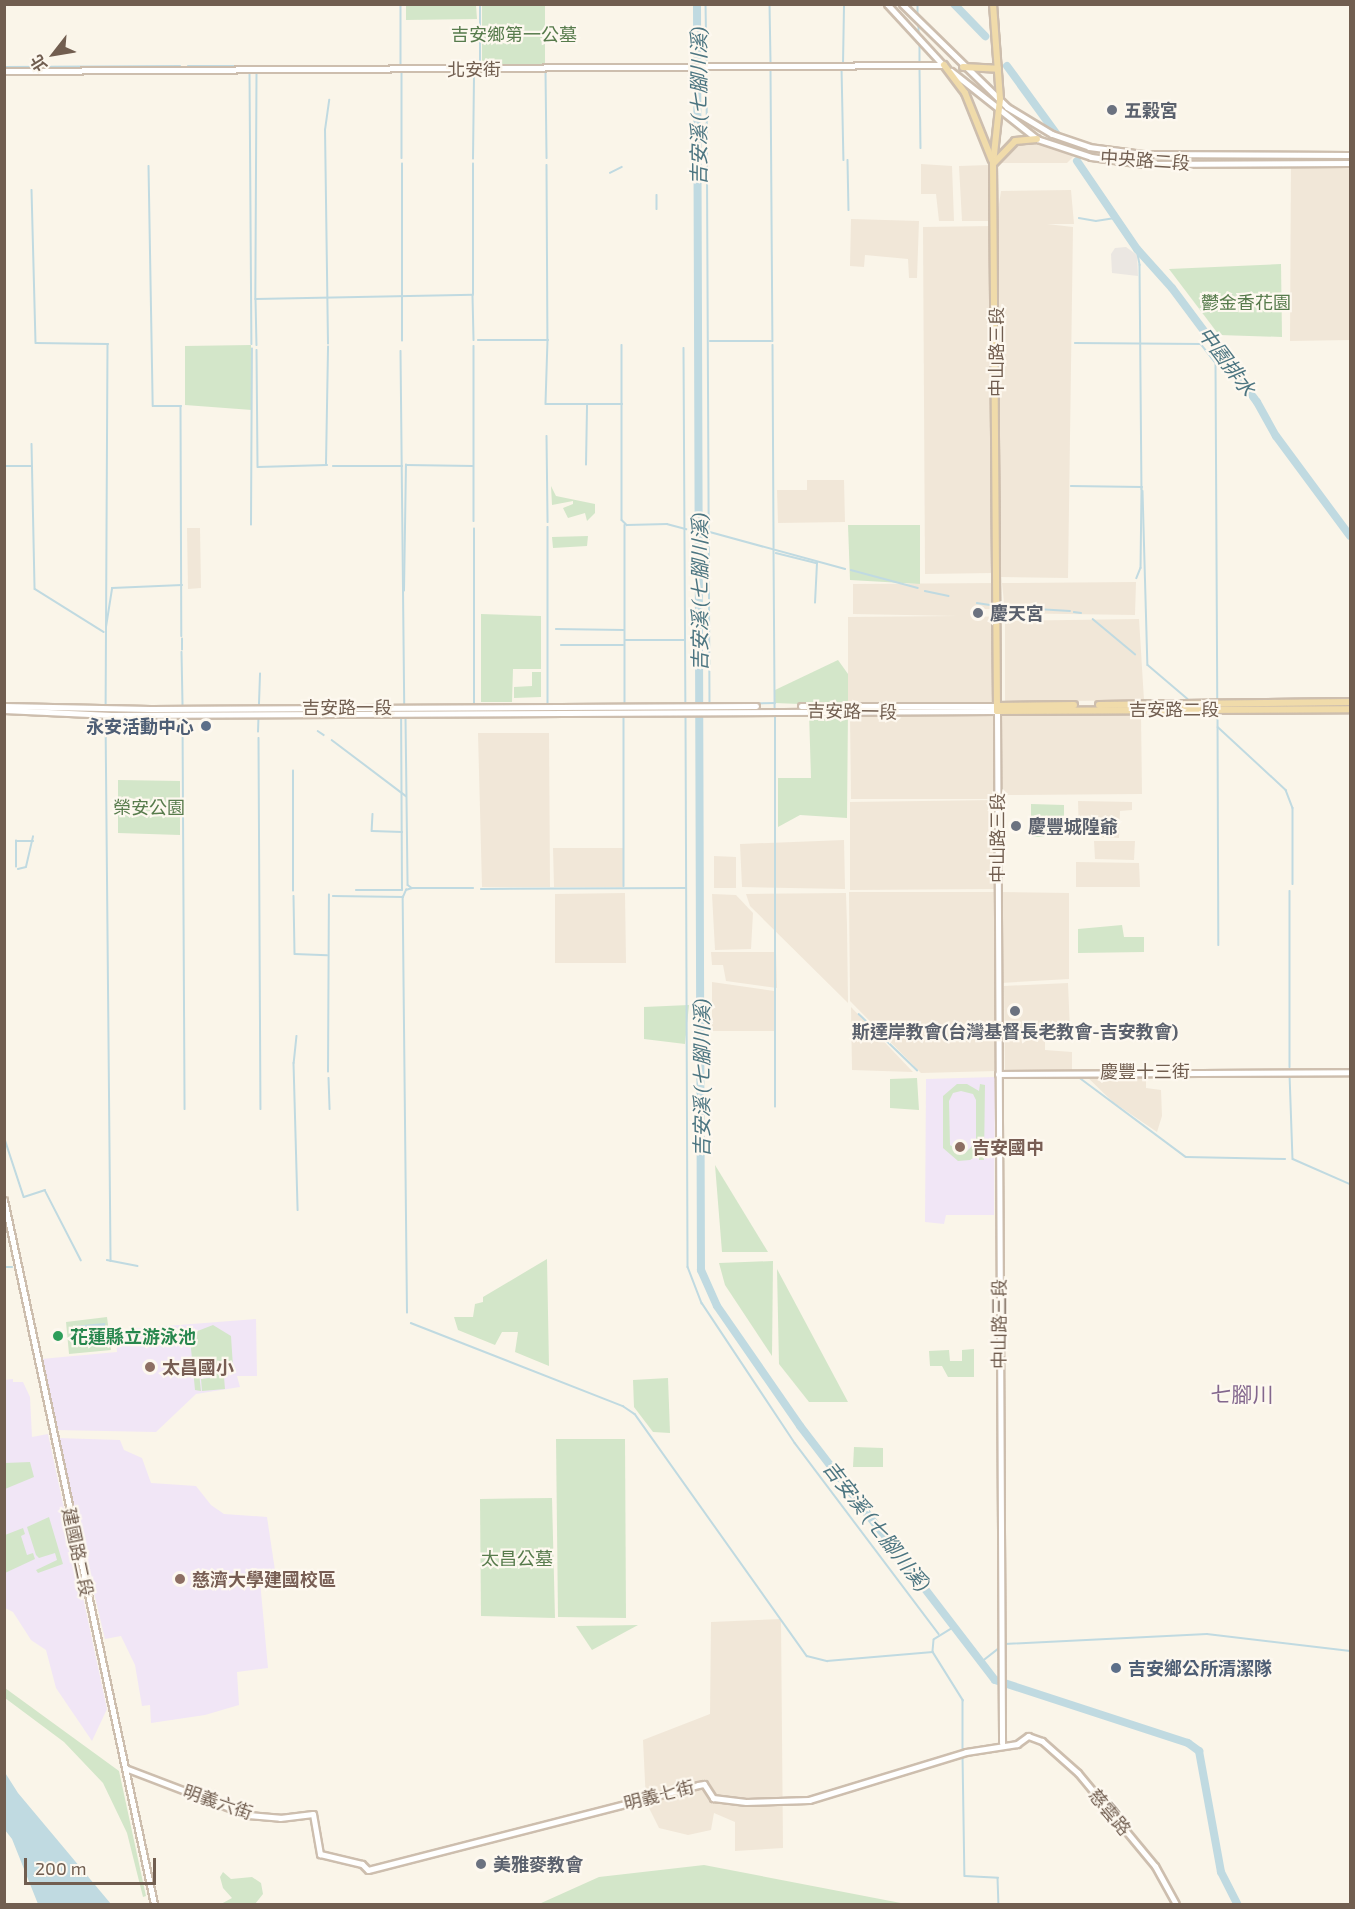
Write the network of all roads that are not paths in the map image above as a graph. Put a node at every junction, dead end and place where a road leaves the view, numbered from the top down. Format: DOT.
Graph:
graph roads {
  1 [pos="887,4"];
  2 [pos="902,4"];
  3 [pos="993,4"];
  4 [pos="944,65"];
  5 [pos="963,67"];
  6 [pos="998,69"];
  7 [pos="4,71"];
  8 [pos="1000,99"];
  9 [pos="1000,112"];
  10 [pos="1037,139"];
  11 [pos="1350,155"];
  12 [pos="993,163"];
  13 [pos="1350,163"];
  14 [pos="1350,702"];
  15 [pos="4,708"];
  16 [pos="997,708"];
  17 [pos="1350,709"];
  18 [pos="1350,1072"];
  19 [pos="998,1074"];
  20 [pos="4,1200"];
  21 [pos="1028,1736"];
  22 [pos="1002,1743"];
  23 [pos="125,1768"];
  24 [pos="313,1814"];
  25 [pos="154,1905"];
  26 [pos="1176,1905"];
  1 -- 4 [label="street, 中央路二段"];
  2 -- 5 [label="street, 中央路二段"];
  3 -- 6 [label="main road, 中山路三段"];
  4 -- 7 [label="street, 北安街"];
  4 -- 9 [label="street, 中央路二段"];
  4 -- 12 [label="main road"];
  5 -- 6 [label="main road"];
  5 -- 8 [label="street, 中央路二段"];
  6 -- 8 [label="main road, 中山路三段"];
  8 -- 9 [label="main road, 中山路三段"];
  8 -- 11 [label="street, 中央路二段"];
  9 -- 10 [label="street, 中央路二段"];
  9 -- 12 [label="main road, 中山路三段"];
  10 -- 12 [label="main road"];
  10 -- 13 [label="street, 中央路二段"];
  12 -- 16 [label="main road, 中山路三段"];
  14 -- 16 [label="main road, 吉安路二段"];
  15 -- 16 [label="street, 吉安路一段"];
  16 -- 17 [label="main road, 吉安路二段"];
  16 -- 19 [label="street, 中山路三段"];
  18 -- 19 [label="street, 慶豐十三街"];
  19 -- 22 [label="street, 中山路三段"];
  20 -- 23 [label="street, 建國路二段"];
  21 -- 22 [label="street, 明義七街"];
  21 -- 26 [label="street, 慈雲路"];
  22 -- 24 [label="street, 明義七街"];
  23 -- 24 [label="street, 明義六街"];
  23 -- 25 [label="street, 建國路二段"];
}
